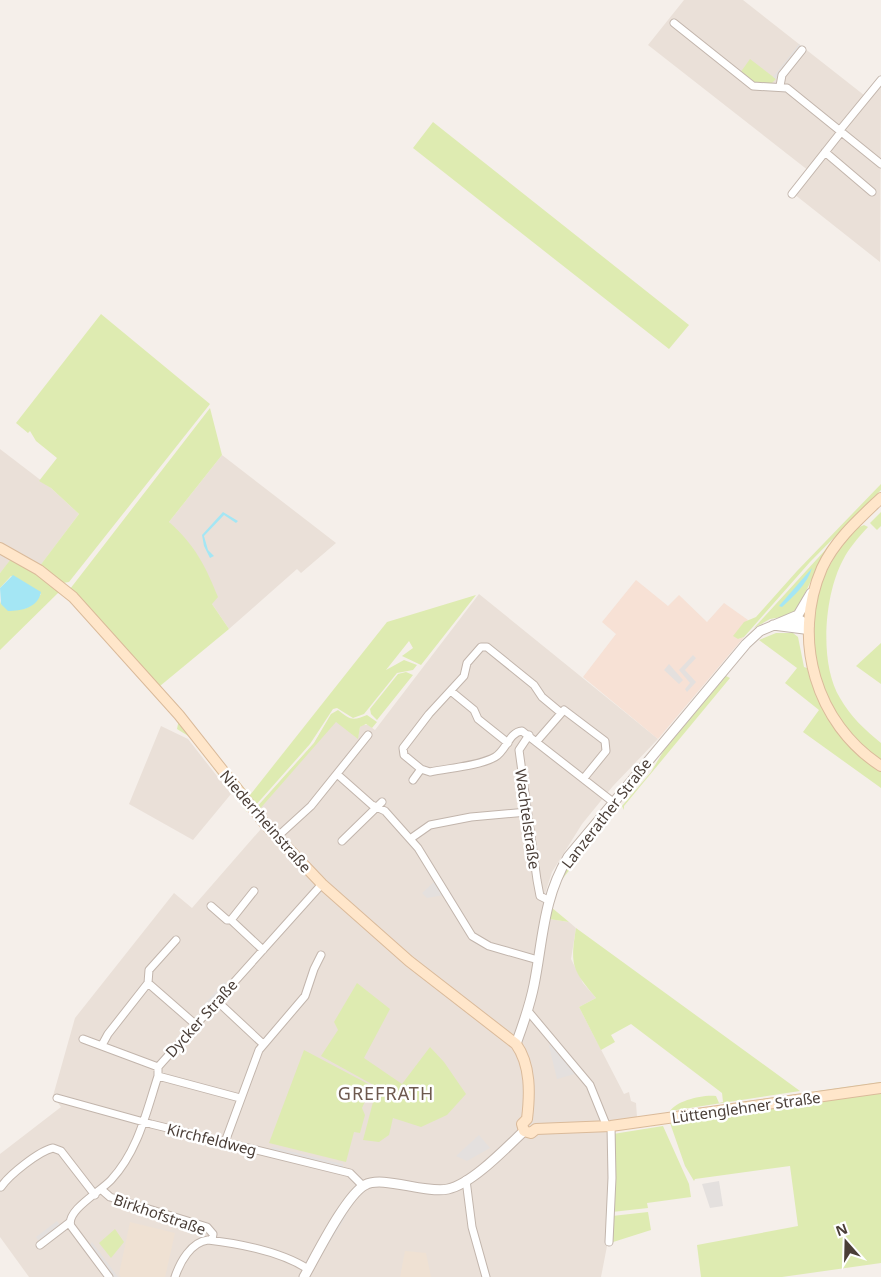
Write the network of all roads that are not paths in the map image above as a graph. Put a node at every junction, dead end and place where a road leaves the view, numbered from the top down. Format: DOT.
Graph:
graph roads {
  1 [pos="674,23"];
  2 [pos="802,50"];
  3 [pos="881,80"];
  4 [pos="780,86"];
  5 [pos="841,131"];
  6 [pos="825,152"];
  7 [pos="881,164"];
  8 [pos="872,192"];
  9 [pos="792,194"];
  10 [pos="881,498"];
  11 [pos="0,548"];
  12 [pos="817,582"];
  13 [pos="787,620"];
  14 [pos="772,625"];
  15 [pos="809,626"];
  16 [pos="452,692"];
  17 [pos="560,712"];
  18 [pos="368,735"];
  19 [pos="529,735"];
  20 [pos="537,741"];
  21 [pos="508,743"];
  22 [pos="881,766"];
  23 [pos="421,769"];
  24 [pos="337,774"];
  25 [pos="584,778"];
  26 [pos="413,780"];
  27 [pos="382,802"];
  28 [pos="613,802"];
  29 [pos="377,808"];
  30 [pos="527,812"];
  31 [pos="277,837"];
  32 [pos="410,839"];
  33 [pos="342,841"];
  34 [pos="322,884"];
  35 [pos="254,892"];
  36 [pos="548,900"];
  37 [pos="211,906"];
  38 [pos="231,920"];
  39 [pos="176,940"];
  40 [pos="263,950"];
  41 [pos="321,955"];
  42 [pos="538,960"];
  43 [pos="148,983"];
  44 [pos="217,1001"];
  45 [pos="528,1011"];
  46 [pos="195,1024"];
  47 [pos="83,1039"];
  48 [pos="262,1043"];
  49 [pos="516,1044"];
  50 [pos="102,1045"];
  51 [pos="158,1067"];
  52 [pos="158,1076"];
  53 [pos="881,1088"];
  54 [pos="56,1098"];
  55 [pos="240,1098"];
  56 [pos="527,1119"];
  57 [pos="143,1122"];
  58 [pos="609,1126"];
  59 [pos="536,1129"];
  60 [pos="524,1131"];
  61 [pos="225,1142"];
  62 [pos="466,1180"];
  63 [pos="363,1186"];
  64 [pos="1,1187"];
  65 [pos="102,1190"];
  66 [pos="95,1196"];
  67 [pos="70,1222"];
  68 [pos="212,1240"];
  69 [pos="609,1242"];
  70 [pos="40,1245"];
  71 [pos="306,1273"];
  72 [pos="109,1277"];
  73 [pos="175,1277"];
  74 [pos="486,1277"];
  1 -- 4 [label="street"];
  2 -- 4 [label="street"];
  3 -- 5 [label="street"];
  4 -- 5 [label="street"];
  5 -- 6 [label="street"];
  5 -- 7 [label="street"];
  6 -- 8 [label="street"];
  6 -- 9 [label="street"];
  10 -- 12 [label="main road"];
  11 -- 31 [label="main road, Niederrheinstraße"];
  12 -- 13 [label="street"];
  12 -- 15 [label="main road"];
  13 -- 14 [label="street, Lanzerather Straße"];
  13 -- 15 [label="street"];
  14 -- 15 [label="street"];
  14 -- 28 [label="street, Lanzerather Straße"];
  15 -- 22 [label="main road"];
  16 -- 17 [label="street"];
  16 -- 21 [label="street"];
  16 -- 23 [label="street"];
  17 -- 20 [label="street"];
  17 -- 25 [label="street"];
  18 -- 24 [label="street"];
  19 -- 20 [label="street"];
  19 -- 21 [label="street, Wachtelstraße"];
  19 -- 30 [label="street, Wachtelstraße"];
  20 -- 25 [label="street"];
  21 -- 23 [label="street, Wachtelstraße"];
  23 -- 26 [label="street"];
  24 -- 29 [label="street"];
  24 -- 31 [label="street"];
  25 -- 28 [label="street"];
  27 -- 29 [label="street"];
  28 -- 36 [label="street, Lanzerather Straße"];
  29 -- 32 [label="street"];
  29 -- 33 [label="street"];
  30 -- 32 [label="street"];
  30 -- 36 [label="street, Wachtelstraße"];
  31 -- 34 [label="main road, Niederrheinstraße"];
  32 -- 42 [label="street"];
  34 -- 40 [label="street, Dycker Straße"];
  34 -- 49 [label="main road, Niederrheinstraße"];
  35 -- 38 [label="street"];
  36 -- 42 [label="street, Lanzerather Straße"];
  37 -- 38 [label="street"];
  38 -- 40 [label="street"];
  39 -- 43 [label="street"];
  40 -- 44 [label="street, Dycker Straße"];
  41 -- 48 [label="street"];
  42 -- 45 [label="street, Lanzerather Straße"];
  43 -- 46 [label="street"];
  43 -- 50 [label="street"];
  44 -- 46 [label="street, Dycker Straße"];
  44 -- 48 [label="street"];
  45 -- 49 [label="street, Lanzerather Straße"];
  45 -- 58 [label="street"];
  46 -- 51 [label="street, Dycker Straße"];
  47 -- 50 [label="street"];
  48 -- 55 [label="street"];
  49 -- 56 [label="main road, Niederrheinstraße"];
  50 -- 51 [label="street"];
  51 -- 52 [label="street, Dycker Straße"];
  52 -- 55 [label="street"];
  52 -- 57 [label="street, Dycker Straße"];
  53 -- 58 [label="main road, Lüttenglehner Straße"];
  54 -- 57 [label="street, Kirchfeldweg"];
  55 -- 61 [label="street"];
  56 -- 59 [label="main road"];
  56 -- 60 [label="main road"];
  57 -- 61 [label="street, Kirchfeldweg"];
  57 -- 65 [label="street, Dycker Straße"];
  58 -- 59 [label="main road, Lüttenglehner Straße"];
  58 -- 69 [label="street"];
  59 -- 60 [label="main road"];
  60 -- 62 [label="street"];
  61 -- 63 [label="street, Kirchfeldweg"];
  62 -- 63 [label="street"];
  62 -- 74 [label="street"];
  63 -- 71 [label="street"];
  64 -- 66 [label="street"];
  65 -- 66 [label="street, Dycker Straße"];
  65 -- 68 [label="street, Birkhofstraße"];
  66 -- 67 [label="street, Dycker Straße"];
  67 -- 70 [label="street, Dycker Straße"];
  67 -- 72 [label="street"];
  68 -- 71 [label="street, Birkhofstraße"];
  68 -- 73 [label="street, Birkhofstraße"];
}
